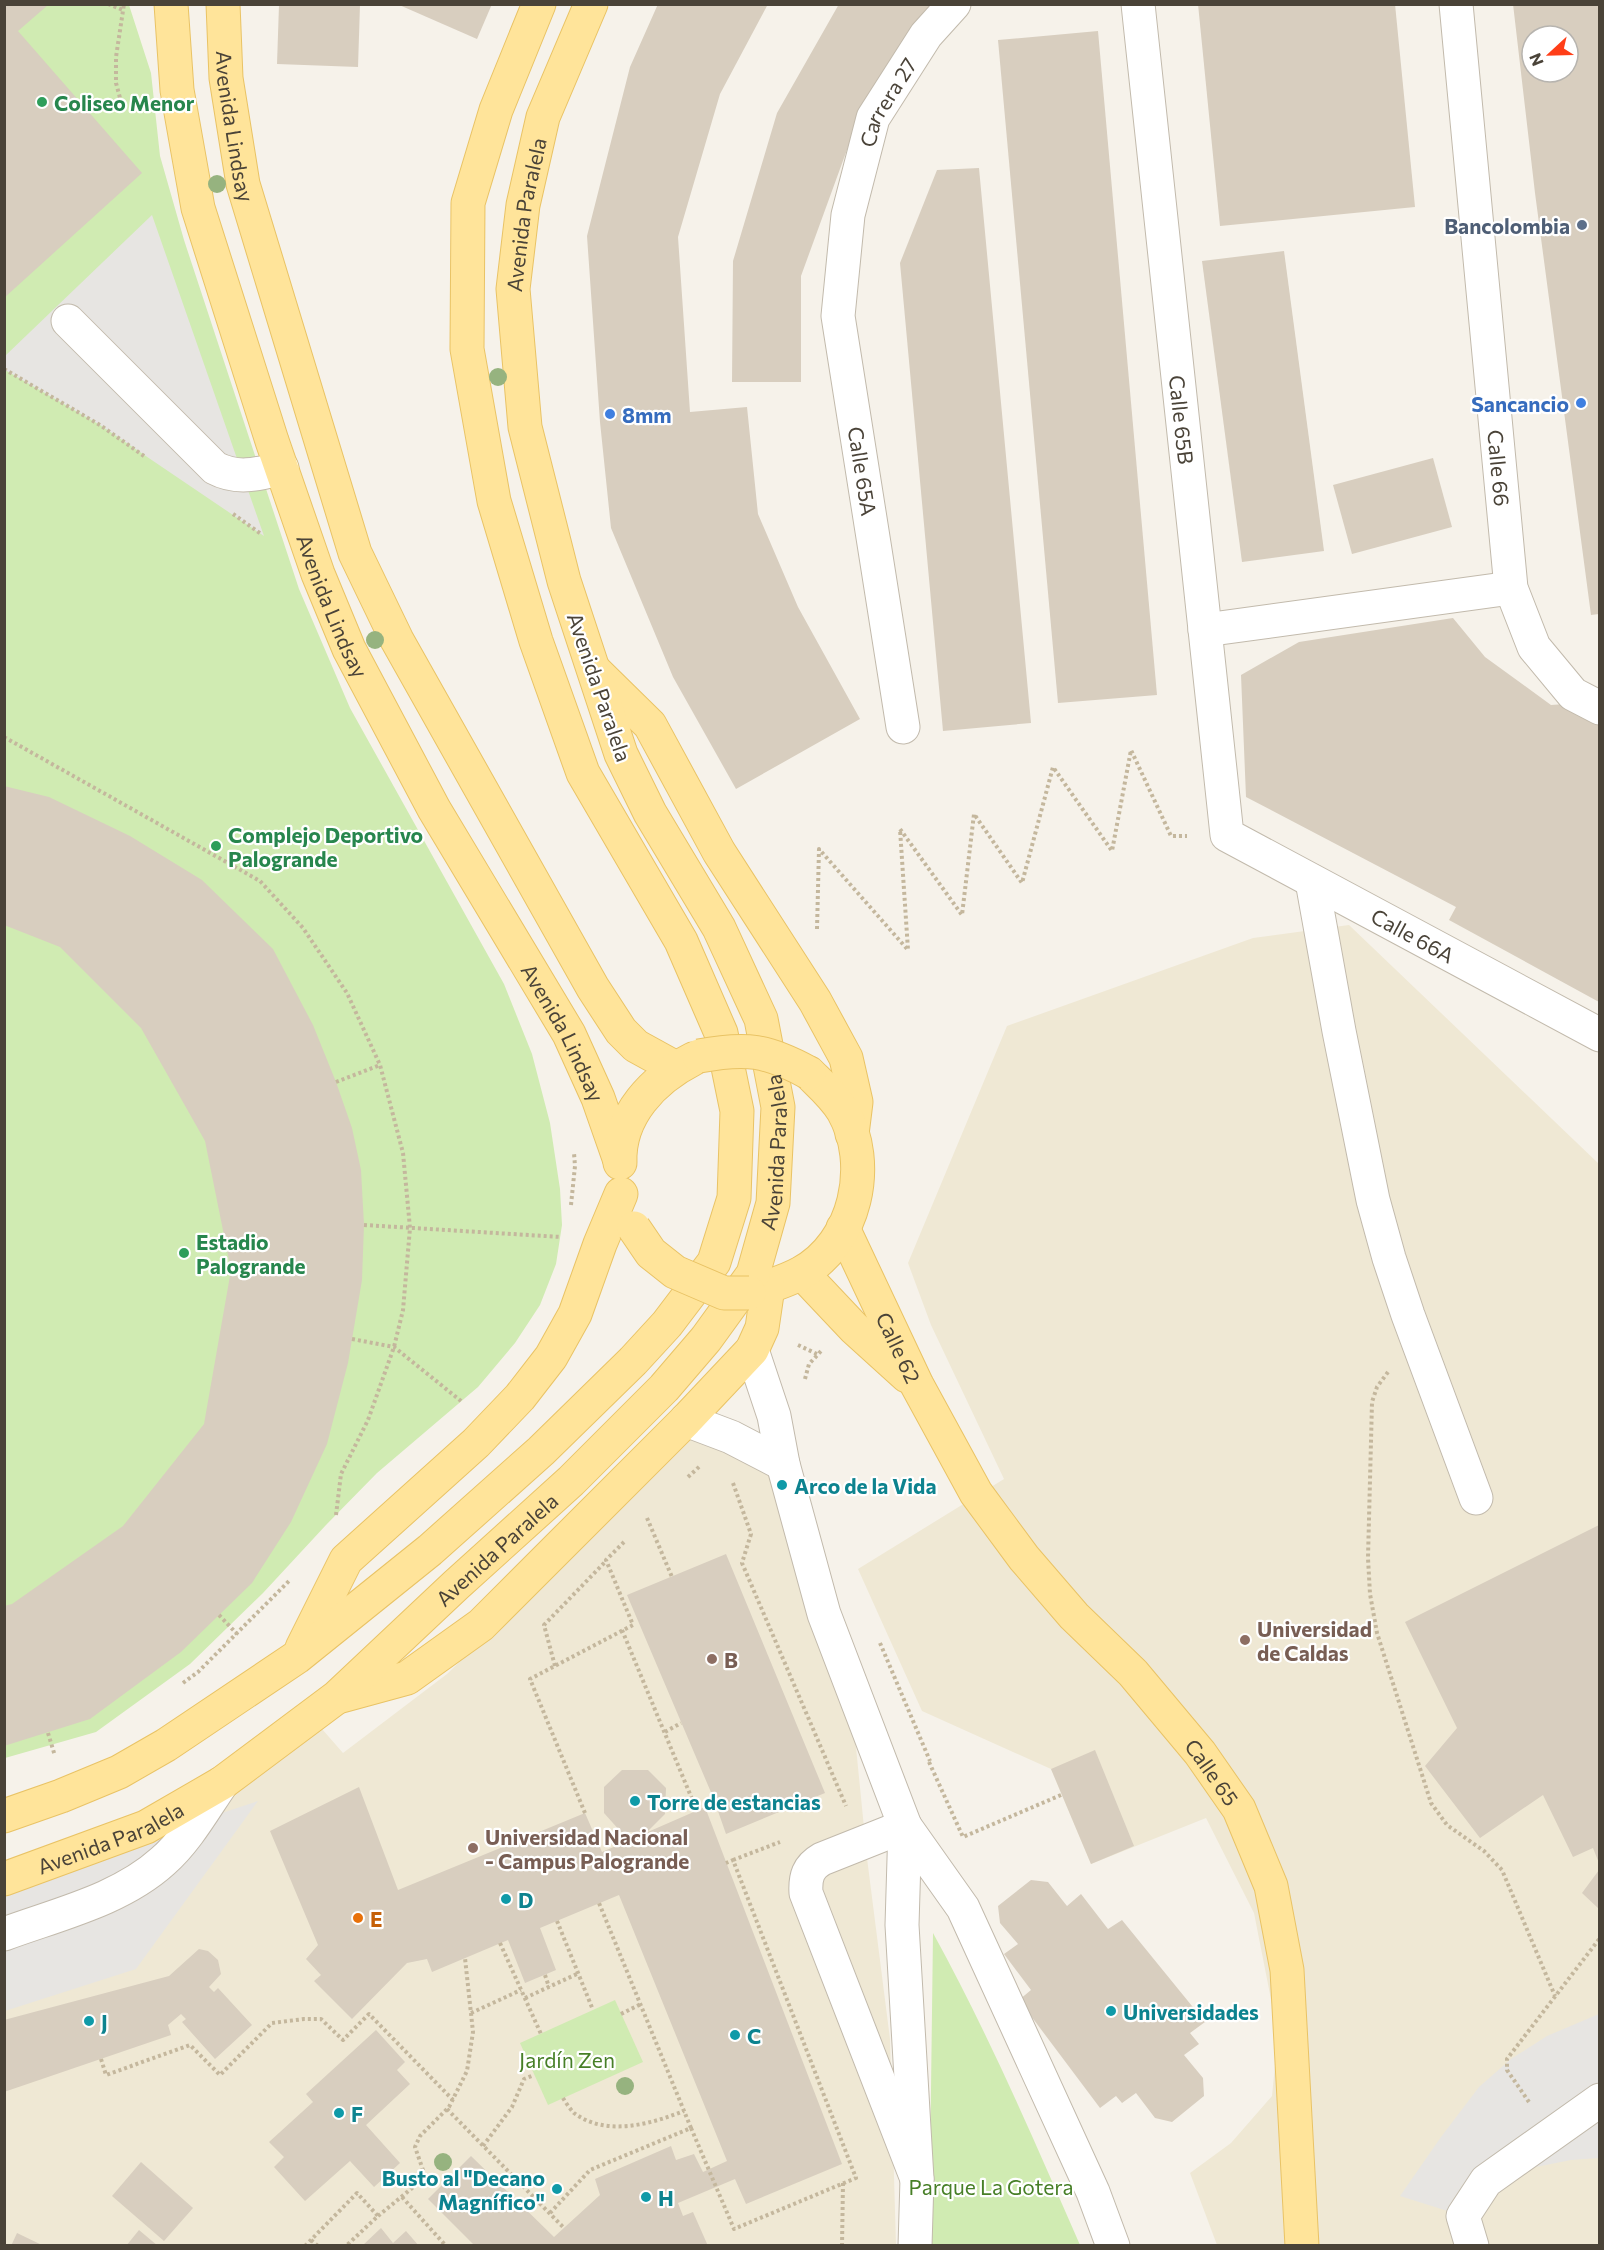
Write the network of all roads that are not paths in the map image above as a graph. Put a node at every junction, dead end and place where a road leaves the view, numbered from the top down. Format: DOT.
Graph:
graph roads {
  1 [pos="171,4"];
  2 [pos="223,4"];
  3 [pos="539,4"];
  4 [pos="591,4"];
  5 [pos="954,4"];
  6 [pos="1138,4"];
  7 [pos="1456,4"];
  8 [pos="848,215"];
  9 [pos="68,321"];
  10 [pos="282,468"];
  11 [pos="1510,588"];
  12 [pos="1205,630"];
  13 [pos="591,666"];
  14 [pos="1599,708"];
  15 [pos="903,727"];
  16 [pos="1227,835"];
  17 [pos="1312,881"];
  18 [pos="1599,1035"];
  19 [pos="688,1062"];
  20 [pos="852,1134"];
  21 [pos="619,1158"];
  22 [pos="621,1194"];
  23 [pos="843,1228"];
  24 [pos="802,1273"];
  25 [pos="759,1290"];
  26 [pos="752,1350"];
  27 [pos="917,1385"];
  28 [pos="686,1420"];
  29 [pos="783,1464"];
  30 [pos="1476,1498"];
  31 [pos="297,1658"];
  32 [pos="337,1697"];
  33 [pos="222,1784"];
  34 [pos="4,1816"];
  35 [pos="905,1826"];
  36 [pos="4,1879"];
  37 [pos="4,1934"];
  38 [pos="1599,2100"];
  39 [pos="917,2178"];
  40 [pos="915,2246"];
  41 [pos="1113,2246"];
  42 [pos="1302,2246"];
  43 [pos="1472,2246"];
  1 -- 10 [label="main road, Avenida Lindsay"];
  2 -- 19 [label="main road, Avenida Lindsay"];
  3 -- 31 [label="main road, Avenida Paralela"];
  4 -- 13 [label="main road, Avenida Paralela"];
  5 -- 8 [label="street, Carrera 27"];
  6 -- 12 [label="street, Calle 65B"];
  7 -- 11 [label="street, Calle 66"];
  8 -- 15 [label="street, Calle 65A"];
  9 -- 10 [label="street"];
  10 -- 21 [label="main road, Avenida Lindsay"];
  11 -- 12 [label="street"];
  11 -- 14 [label="street, Calle 66"];
  12 -- 16 [label="street, Calle 65B"];
  13 -- 20 [label="main road"];
  13 -- 32 [label="main road, Avenida Paralela"];
  16 -- 17 [label="street, Calle 66A"];
  17 -- 18 [label="street, Calle 66A"];
  17 -- 30 [label="street"];
  19 -- 20 [label="main road, bridge"];
  19 -- 21 [label="main road"];
  20 -- 23 [label="main road"];
  21 -- 22 [label="main road"];
  22 -- 25 [label="main road, bridge"];
  22 -- 31 [label="main road"];
  23 -- 24 [label="main road"];
  23 -- 27 [label="main road, Calle 62"];
  24 -- 25 [label="main road"];
  24 -- 27 [label="main road, Calle 62"];
  25 -- 26 [label="main road"];
  26 -- 28 [label="main road"];
  26 -- 29 [label="street"];
  27 -- 42 [label="main road, Calle 65"];
  28 -- 29 [label="street"];
  28 -- 32 [label="main road"];
  29 -- 35 [label="street"];
  31 -- 34 [label="main road, Avenida Paralela"];
  32 -- 33 [label="main road, Avenida Paralela"];
  33 -- 36 [label="main road, Avenida Paralela"];
  33 -- 37 [label="street"];
  35 -- 39 [label="street"];
  35 -- 39 [label="street"];
  35 -- 41 [label="street"];
  38 -- 43 [label="street"];
  39 -- 40 [label="street"];
}
